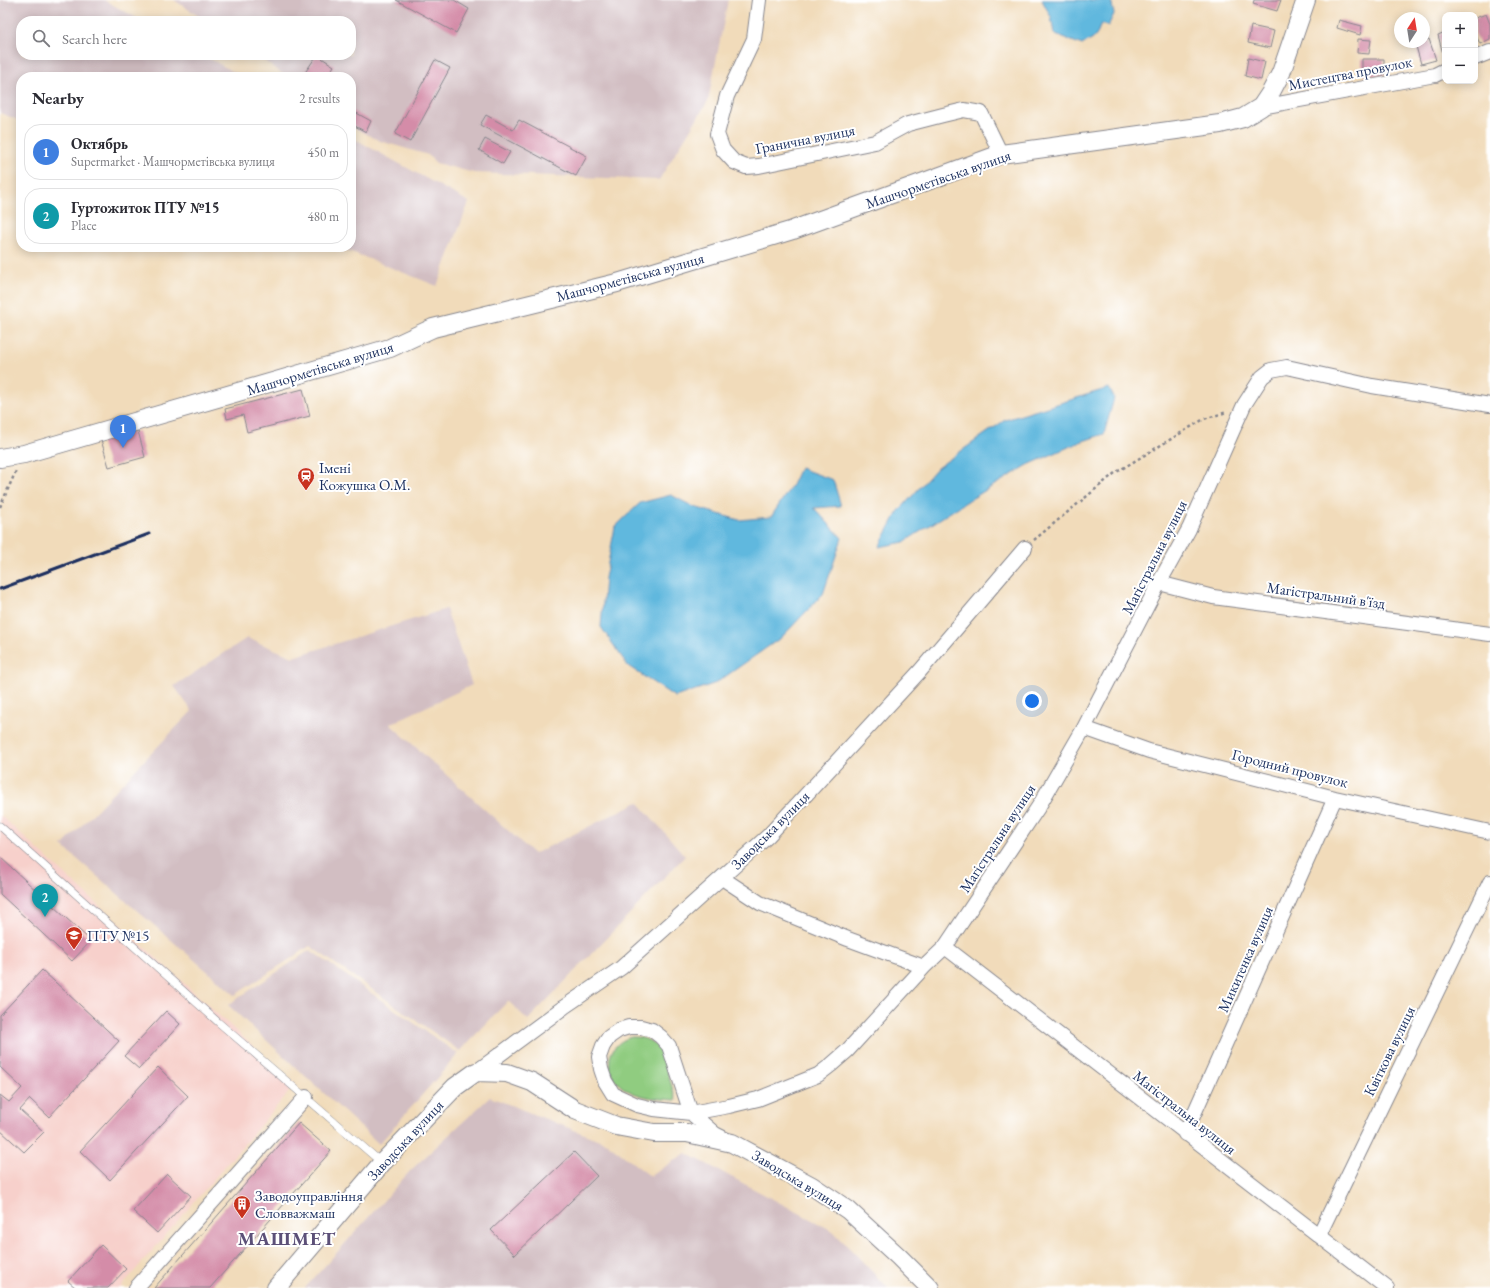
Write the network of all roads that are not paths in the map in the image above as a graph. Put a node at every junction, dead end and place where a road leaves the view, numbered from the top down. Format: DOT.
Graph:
graph roads {
  1 [pos="759,0"];
  2 [pos="1306,0"];
  3 [pos="1490,52"];
  4 [pos="1478,57"];
  5 [pos="1442,71"];
  6 [pos="1261,107"];
  7 [pos="1001,154"];
  8 [pos="1490,405"];
  9 [pos="0,458"];
  10 [pos="1024,548"];
  11 [pos="1159,583"];
  12 [pos="1490,634"];
  13 [pos="1084,728"];
  14 [pos="1335,798"];
  15 [pos="0,826"];
  16 [pos="1490,832"];
  17 [pos="722,878"];
  18 [pos="1490,882"];
  19 [pos="945,947"];
  20 [pos="924,967"];
  21 [pos="476,1072"];
  22 [pos="306,1097"];
  23 [pos="691,1112"];
  24 [pos="1185,1134"];
  25 [pos="732,1143"];
  26 [pos="382,1163"];
  27 [pos="1319,1235"];
  28 [pos="136,1288"];
  29 [pos="276,1288"];
  30 [pos="930,1288"];
  31 [pos="1386,1288"];
  1 -- 7 [label="street, Гранична вулиця"];
  2 -- 6 [label="street"];
  3 -- 4 [label="street"];
  5 -- 6 [label="street, Мистецтва провулок"];
  6 -- 7 [label="street, Машчорметівська вулиця"];
  7 -- 9 [label="street, Машчорметівська вулиця"];
  8 -- 11 [label="street, Магістральна вулиця"];
  10 -- 17 [label="street, Заводська вулиця"];
  11 -- 12 [label="street, Магістральний в'їзд"];
  11 -- 13 [label="street, Магістральна вулиця"];
  13 -- 14 [label="street, Городний провулок"];
  13 -- 19 [label="street, Магістральна вулиця"];
  14 -- 16 [label="street, Городний провулок"];
  14 -- 24 [label="street, Микитенка вулиця"];
  15 -- 22 [label="lane"];
  17 -- 20 [label="street"];
  17 -- 21 [label="street, Заводська вулиця"];
  18 -- 27 [label="street, Квіткова вулиця"];
  19 -- 20 [label="street, Магістральна вулиця"];
  19 -- 24 [label="street, Магістральна вулиця"];
  20 -- 23 [label="street, Магістральна вулиця"];
  21 -- 25 [label="street, Заводська вулиця"];
  21 -- 26 [label="street, Заводська вулиця"];
  22 -- 26 [label="lane"];
  22 -- 28 [label="street"];
  23 -- 23 [label="street, Заводська вулиця"];
  23 -- 25 [label="street, Заводська вулиця"];
  24 -- 27 [label="street, Магістральна вулиця"];
  25 -- 30 [label="street, Заводська вулиця"];
  26 -- 29 [label="street, Заводська вулиця"];
  27 -- 31 [label="street, Магістральна вулиця"];
}
